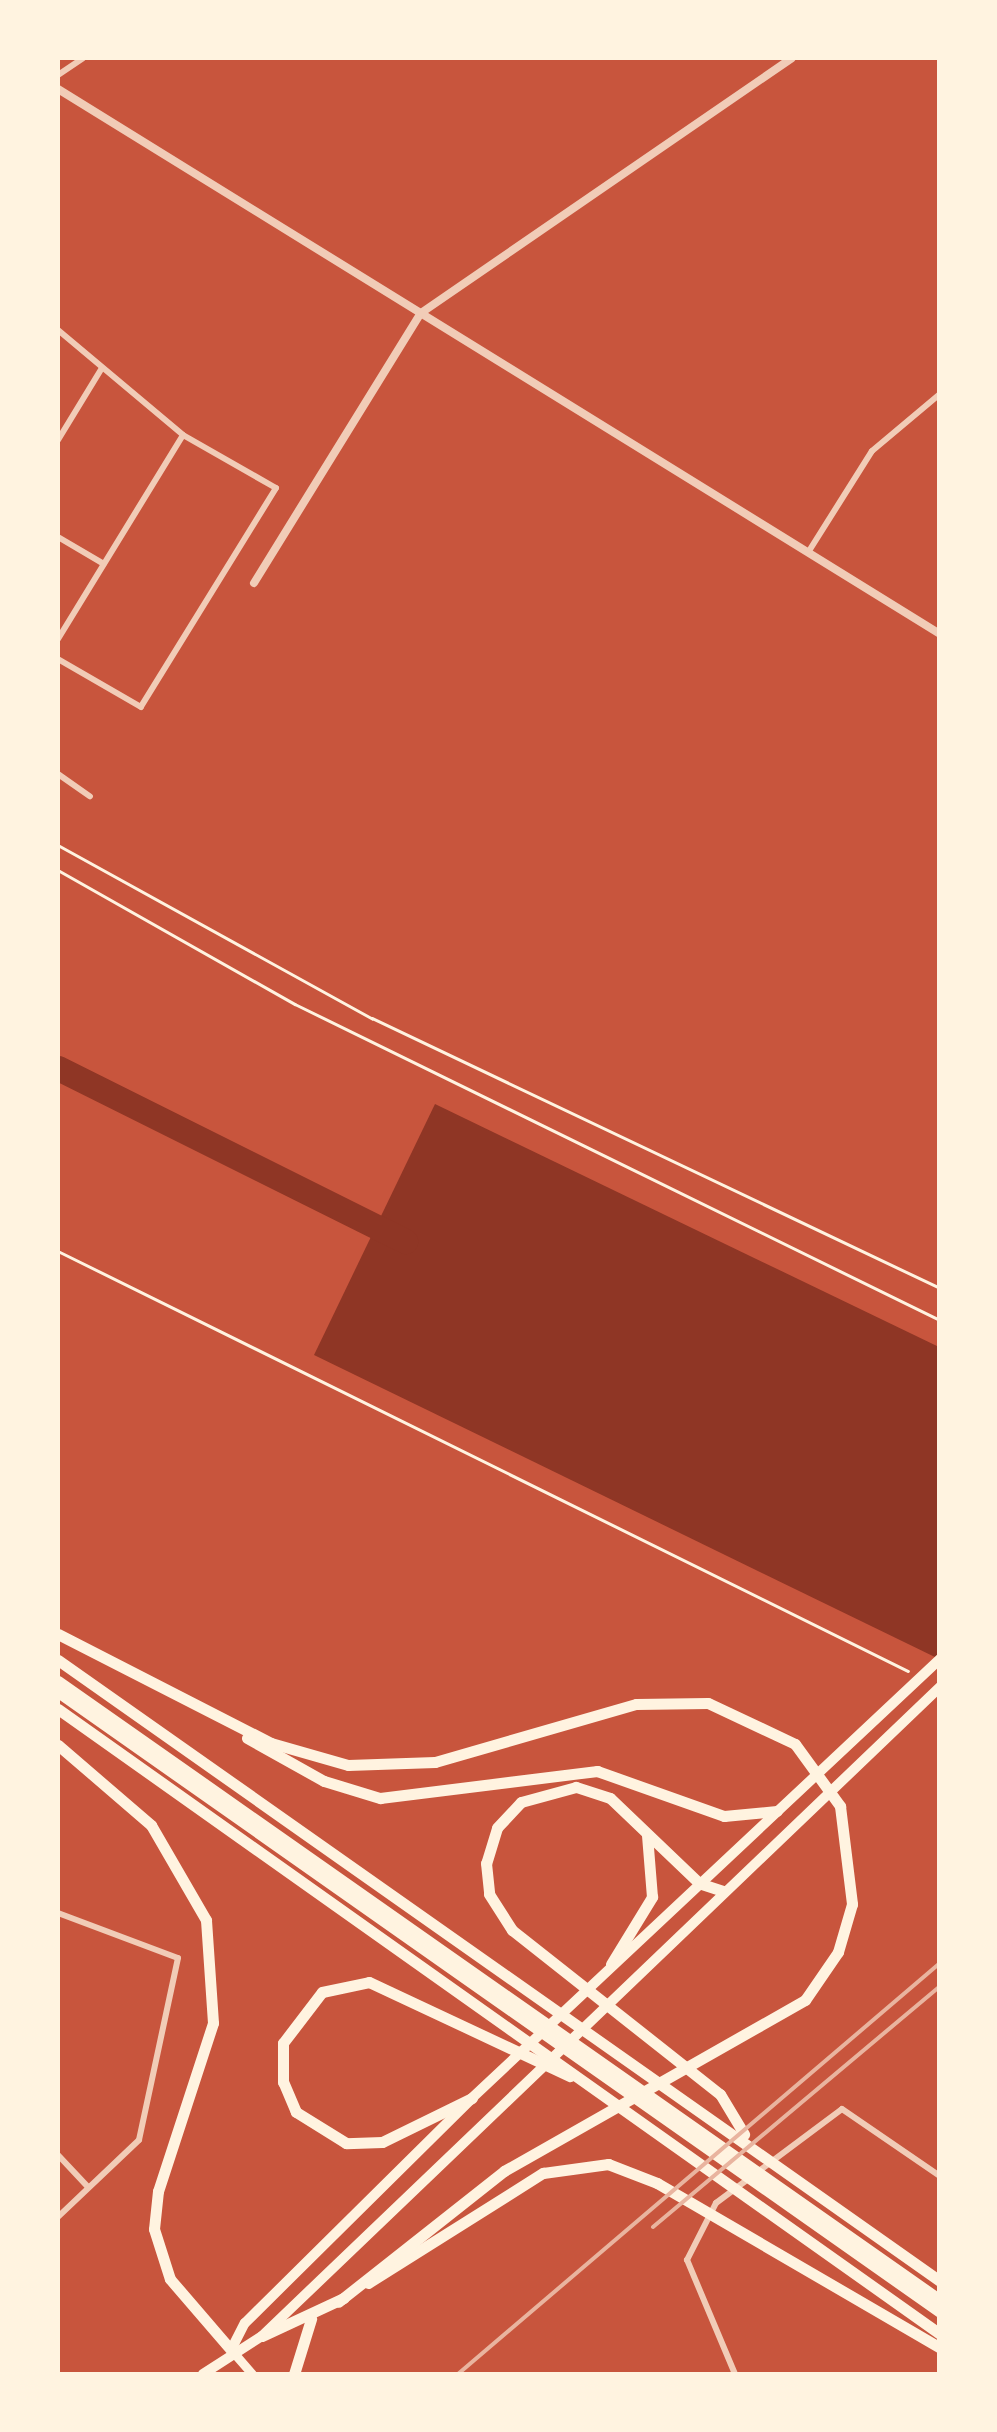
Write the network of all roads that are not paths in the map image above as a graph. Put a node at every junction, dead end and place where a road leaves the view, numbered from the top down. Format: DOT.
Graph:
graph roads {
  1 [pos="83,58"];
  2 [pos="792,58"];
  3 [pos="58,75"];
  4 [pos="58,89"];
  5 [pos="421,313"];
  6 [pos="58,330"];
  7 [pos="102,368"];
  8 [pos="940,394"];
  9 [pos="184,434"];
  10 [pos="58,440"];
  11 [pos="58,537"];
  12 [pos="809,552"];
  13 [pos="104,564"];
  14 [pos="254,583"];
  15 [pos="940,634"];
  16 [pos="58,639"];
  17 [pos="58,659"];
  18 [pos="58,774"];
  19 [pos="90,796"];
  20 [pos="58,1634"];
  21 [pos="940,1659"];
  22 [pos="58,1660"];
  23 [pos="58,1681"];
  24 [pos="940,1687"];
  25 [pos="58,1692"];
  26 [pos="58,1709"];
  27 [pos="211,1715"];
  28 [pos="58,1746"];
  29 [pos="777,1811"];
  30 [pos="643,1826"];
  31 [pos="698,1884"];
  32 [pos="723,1892"];
  33 [pos="58,1913"];
  34 [pos="611,1964"];
  35 [pos="509,2004"];
  36 [pos="598,2089"];
  37 [pos="472,2098"];
  38 [pos="749,2142"];
  39 [pos="58,2155"];
  40 [pos="940,2176"];
  41 [pos="88,2187"];
  42 [pos="789,2201"];
  43 [pos="58,2217"];
  44 [pos="940,2280"];
  45 [pos="940,2300"];
  46 [pos="338,2302"];
  47 [pos="940,2312"];
  48 [pos="311,2319"];
  49 [pos="940,2334"];
  50 [pos="262,2336"];
  51 [pos="940,2348"];
  52 [pos="231,2350"];
  53 [pos="203,2374"];
  54 [pos="252,2374"];
  55 [pos="294,2374"];
  56 [pos="735,2374"];
  1 -- 3 [label="street"];
  2 -- 5 [label="street"];
  4 -- 5 [label="street"];
  5 -- 12 [label="street"];
  5 -- 14 [label="street"];
  6 -- 7 [label="street"];
  7 -- 9 [label="street"];
  7 -- 10 [label="street"];
  8 -- 12 [label="street"];
  9 -- 13 [label="street"];
  9 -- 17 [label="street"];
  11 -- 13 [label="street"];
  12 -- 15 [label="street"];
  13 -- 16 [label="street"];
  18 -- 19 [label="street"];
  20 -- 27 [label="highway"];
  21 -- 29 [label="main road"];
  22 -- 38 [label="highway"];
  23 -- 35 [label="highway"];
  24 -- 32 [label="main road"];
  25 -- 35 [label="highway"];
  26 -- 36 [label="highway"];
  27 -- 29 [label="highway"];
  27 -- 46 [label="highway"];
  28 -- 52 [label="highway"];
  29 -- 31 [label="main road"];
  30 -- 31 [label="highway"];
  30 -- 34 [label="highway"];
  30 -- 38 [label="highway"];
  31 -- 32 [label="highway"];
  31 -- 34 [label="main road"];
  32 -- 50 [label="main road"];
  33 -- 41 [label="street"];
  34 -- 37 [label="main road"];
  35 -- 42 [label="highway"];
  36 -- 37 [label="highway"];
  36 -- 49 [label="highway"];
  37 -- 52 [label="main road"];
  38 -- 44 [label="highway"];
  39 -- 41 [label="street"];
  40 -- 56 [label="street"];
  41 -- 43 [label="street"];
  42 -- 45 [label="highway"];
  42 -- 47 [label="highway"];
  46 -- 48 [label="highway"];
  46 -- 51 [label="highway"];
  48 -- 50 [label="highway"];
  48 -- 55 [label="highway"];
  50 -- 52 [label="main road"];
  52 -- 53 [label="main road"];
  52 -- 54 [label="main road"];
}
